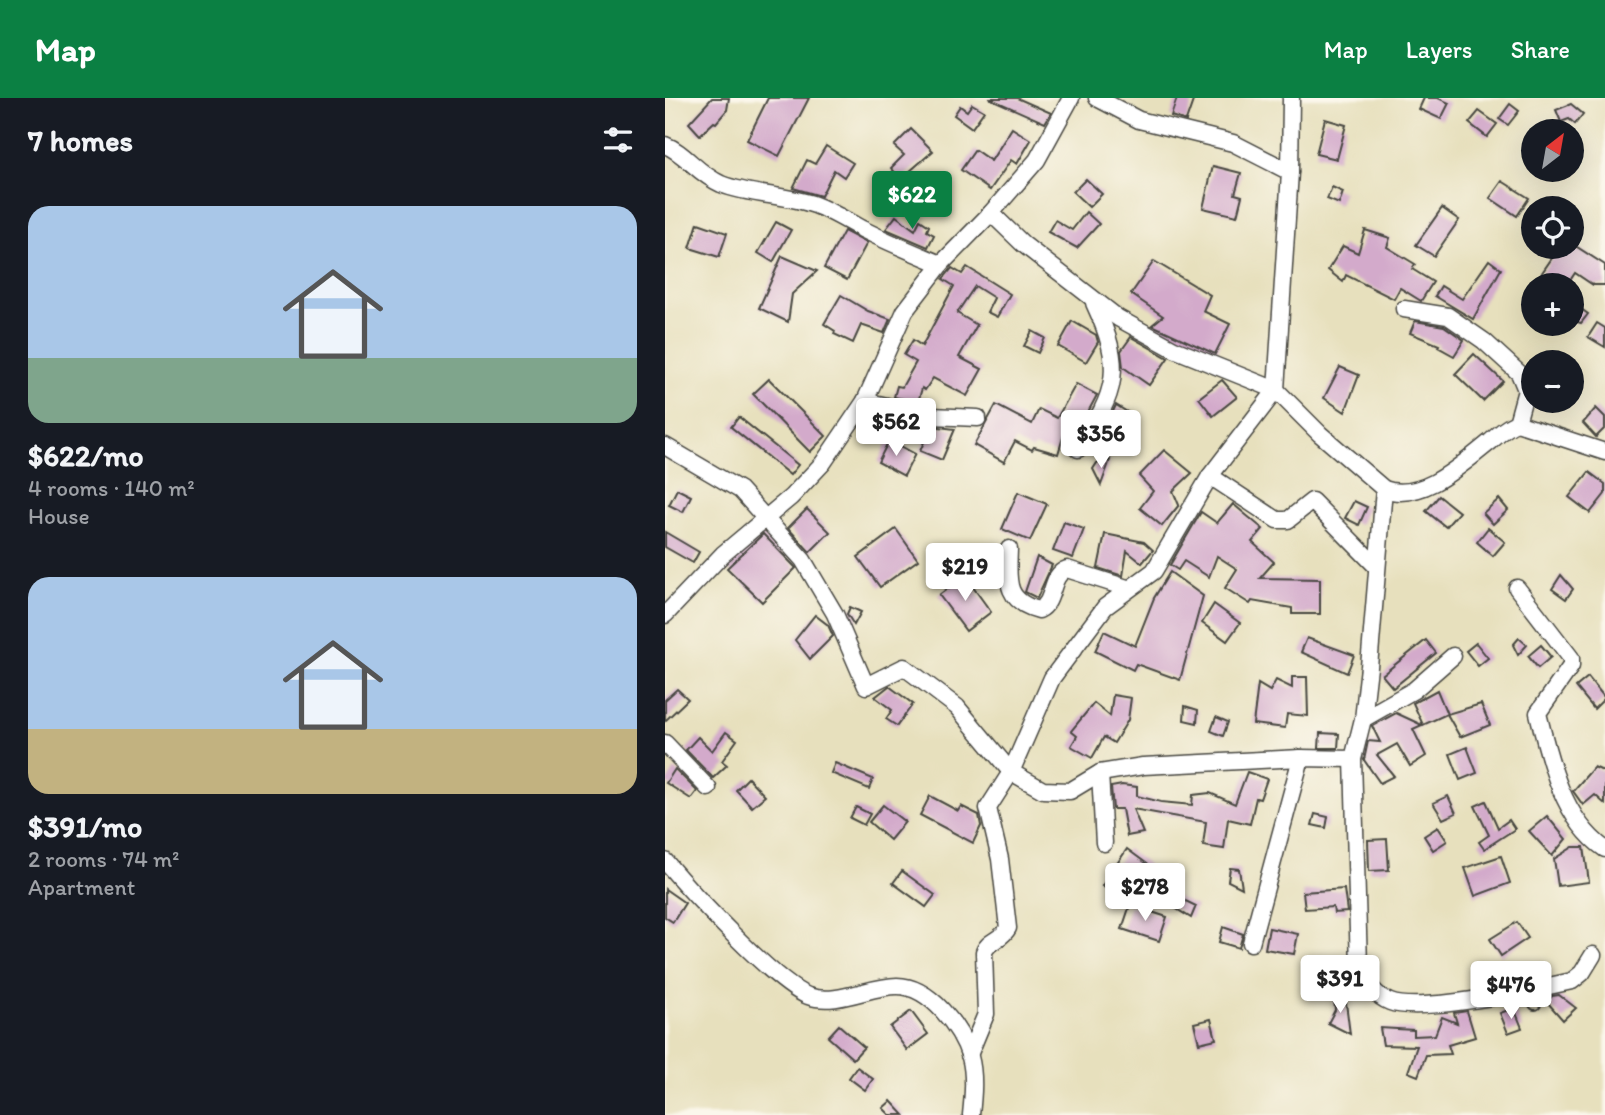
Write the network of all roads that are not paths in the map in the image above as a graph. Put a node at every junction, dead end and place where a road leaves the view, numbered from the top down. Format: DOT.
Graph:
graph roads {
  1 [pos="1071,98"];
  2 [pos="1097,98"];
  3 [pos="1291,98"];
  4 [pos="665,145"];
  5 [pos="1290,172"];
  6 [pos="991,213"];
  7 [pos="941,264"];
  8 [pos="1093,300"];
  9 [pos="1405,309"];
  10 [pos="1276,390"];
  11 [pos="866,401"];
  12 [pos="978,418"];
  13 [pos="1517,424"];
  14 [pos="665,446"];
  15 [pos="1078,449"];
  16 [pos="1605,452"];
  17 [pos="1210,476"];
  18 [pos="1384,489"];
  19 [pos="766,518"];
  20 [pos="1009,549"];
  21 [pos="1377,567"];
  22 [pos="1128,588"];
  23 [pos="1517,588"];
  24 [pos="665,615"];
  25 [pos="1453,656"];
  26 [pos="1363,719"];
  27 [pos="665,743"];
  28 [pos="1301,758"];
  29 [pos="1353,759"];
  30 [pos="1011,772"];
  31 [pos="1100,773"];
  32 [pos="708,788"];
  33 [pos="1104,843"];
  34 [pos="1605,849"];
  35 [pos="665,861"];
  36 [pos="1251,943"];
  37 [pos="1593,955"];
  38 [pos="969,1055"];
  39 [pos="971,1115"];
  1 -- 6 [label="street"];
  2 -- 5 [label="street"];
  3 -- 5 [label="street"];
  4 -- 7 [label="street"];
  5 -- 10 [label="street"];
  6 -- 7 [label="street"];
  6 -- 8 [label="street"];
  7 -- 11 [label="street"];
  8 -- 10 [label="street"];
  8 -- 15 [label="street"];
  9 -- 13 [label="street"];
  10 -- 17 [label="street"];
  10 -- 18 [label="street"];
  11 -- 12 [label="street"];
  11 -- 19 [label="street"];
  13 -- 16 [label="street"];
  13 -- 18 [label="street"];
  14 -- 19 [label="street"];
  17 -- 21 [label="street"];
  17 -- 22 [label="street"];
  18 -- 21 [label="street"];
  19 -- 24 [label="street"];
  19 -- 30 [label="street"];
  20 -- 22 [label="street"];
  21 -- 26 [label="street"];
  22 -- 30 [label="street"];
  23 -- 34 [label="street"];
  25 -- 26 [label="street"];
  26 -- 29 [label="street"];
  27 -- 32 [label="street"];
  28 -- 29 [label="street"];
  28 -- 31 [label="street"];
  28 -- 36 [label="street"];
  29 -- 37 [label="street"];
  30 -- 31 [label="street"];
  30 -- 38 [label="street"];
  31 -- 33 [label="street"];
  35 -- 38 [label="street"];
  38 -- 39 [label="street"];
}
